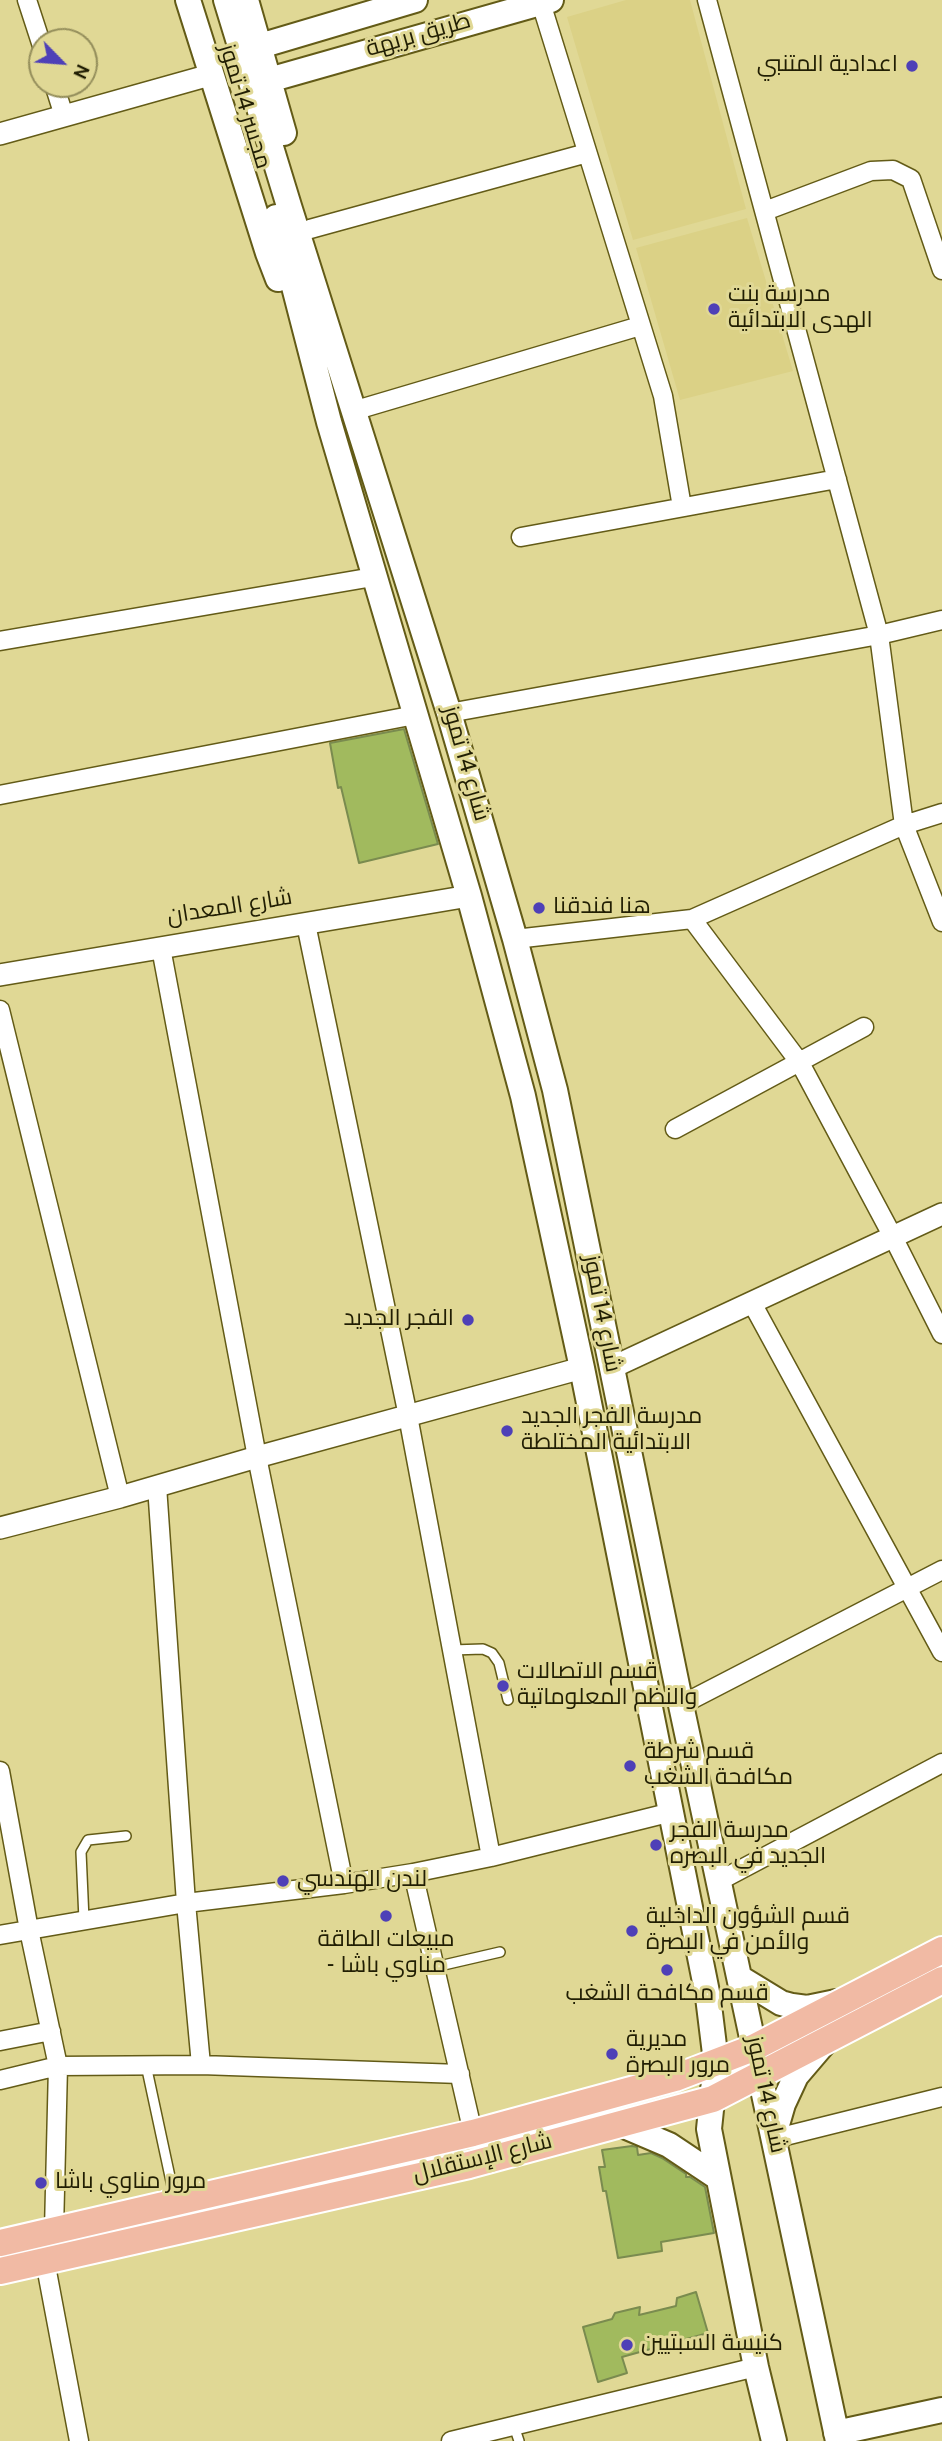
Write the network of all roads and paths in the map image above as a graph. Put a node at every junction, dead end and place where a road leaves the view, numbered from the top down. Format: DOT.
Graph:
graph roads {
  1 [pos="27,0"];
  2 [pos="188,0"];
  3 [pos="211,0"];
  4 [pos="226,0"];
  5 [pos="246,0"];
  6 [pos="415,0"];
  7 [pos="707,0"];
  8 [pos="546,2"];
  9 [pos="36,28"];
  10 [pos="268,43"];
  11 [pos="210,75"];
  12 [pos="278,78"];
  13 [pos="58,98"];
  14 [pos="64,116"];
  15 [pos="0,134"];
  16 [pos="587,153"];
  17 [pos="282,210"];
  18 [pos="765,211"];
  19 [pos="310,229"];
  20 [pos="942,270"];
  21 [pos="324,318"];
  22 [pos="640,326"];
  23 [pos="306,336"];
  24 [pos="353,411"];
  25 [pos="837,479"];
  26 [pos="682,507"];
  27 [pos="521,537"];
  28 [pos="373,577"];
  29 [pos="942,620"];
  30 [pos="879,635"];
  31 [pos="0,641"];
  32 [pos="449,712"];
  33 [pos="415,715"];
  34 [pos="0,795"];
  35 [pos="942,813"];
  36 [pos="904,825"];
  37 [pos="469,896"];
  38 [pos="692,919"];
  39 [pos="942,922"];
  40 [pos="306,924"];
  41 [pos="515,939"];
  42 [pos="161,948"];
  43 [pos="0,975"];
  44 [pos="0,1010"];
  45 [pos="864,1027"];
  46 [pos="800,1063"];
  47 [pos="676,1129"];
  48 [pos="942,1214"];
  49 [pos="893,1237"];
  50 [pos="752,1303"];
  51 [pos="942,1334"];
  52 [pos="582,1368"];
  53 [pos="611,1368"];
  54 [pos="408,1416"];
  55 [pos="257,1457"];
  56 [pos="157,1486"];
  57 [pos="120,1497"];
  58 [pos="0,1528"];
  59 [pos="942,1570"];
  60 [pos="907,1588"];
  61 [pos="452,1650"];
  62 [pos="942,1652"];
  63 [pos="508,1700"];
  64 [pos="681,1705"];
  65 [pos="942,1763"];
  66 [pos="0,1771"];
  67 [pos="672,1812"];
  68 [pos="126,1836"];
  69 [pos="491,1857"];
  70 [pos="413,1873"];
  71 [pos="719,1881"];
  72 [pos="344,1884"];
  73 [pos="186,1903"];
  74 [pos="84,1920"];
  75 [pos="29,1930"];
  76 [pos="0,1935"];
  77 [pos="942,1950"];
  78 [pos="500,1952"];
  79 [pos="435,1967"];
  80 [pos="740,1978"];
  81 [pos="942,1980"];
  82 [pos="846,1998"];
  83 [pos="51,2031"];
  84 [pos="830,2037"];
  85 [pos="0,2041"];
  86 [pos="753,2048"];
  87 [pos="716,2062"];
  88 [pos="146,2065"];
  89 [pos="201,2065"];
  90 [pos="58,2066"];
  91 [pos="460,2074"];
  92 [pos="760,2075"];
  93 [pos="0,2080"];
  94 [pos="942,2096"];
  95 [pos="713,2099"];
  96 [pos="622,2125"];
  97 [pos="473,2133"];
  98 [pos="773,2139"];
  99 [pos="717,2176"];
  100 [pos="176,2202"];
  101 [pos="54,2230"];
  102 [pos="0,2243"];
  103 [pos="45,2260"];
  104 [pos="0,2271"];
  105 [pos="756,2367"];
  106 [pos="942,2410"];
  107 [pos="516,2433"];
  108 [pos="837,2437"];
  109 [pos="79,2441"];
  110 [pos="451,2441"];
  111 [pos="774,2441"];
  1 -- 9 [label="street"];
  2 -- 11 [label="main road"];
  3 -- 17 [label="main road, مجسر 14 تموز"];
  4 -- 17 [label="main road, مجسر 14 تموز"];
  5 -- 10 [label="main road"];
  6 -- 10 [label="main road, طريق بريهة"];
  7 -- 18 [label="street"];
  8 -- 12 [label="main road, طريق بريهة"];
  8 -- 16 [label="street"];
  10 -- 12 [label="main road"];
  11 -- 14 [label="street"];
  11 -- 23 [label="main road"];
  12 -- 19 [label="main road"];
  13 -- 14 [label="street"];
  14 -- 15 [label="street"];
  16 -- 19 [label="street"];
  16 -- 22 [label="street"];
  17 -- 21 [label="main road, شارع 14 تموز"];
  17 -- 23 [label="main road, شارع 14 تموز"];
  18 -- 20 [label="street"];
  18 -- 25 [label="street"];
  19 -- 21 [label="main road"];
  21 -- 24 [label="main road, شارع 14 تموز"];
  22 -- 24 [label="street"];
  22 -- 26 [label="street"];
  23 -- 28 [label="main road, شارع 14 تموز"];
  24 -- 32 [label="main road, شارع 14 تموز"];
  25 -- 26 [label="street"];
  25 -- 30 [label="street"];
  26 -- 27 [label="street"];
  28 -- 31 [label="street"];
  28 -- 33 [label="main road, شارع 14 تموز"];
  29 -- 30 [label="street"];
  30 -- 32 [label="street"];
  30 -- 36 [label="street"];
  32 -- 41 [label="main road, شارع 14 تموز"];
  33 -- 34 [label="street"];
  33 -- 37 [label="main road, شارع 14 تموز"];
  35 -- 36 [label="street"];
  36 -- 38 [label="street"];
  36 -- 39 [label="street"];
  37 -- 40 [label="street, شارع المعدان"];
  37 -- 52 [label="main road, شارع 14 تموز"];
  38 -- 41 [label="street"];
  38 -- 46 [label="street"];
  40 -- 42 [label="street, شارع المعدان"];
  40 -- 54 [label="street"];
  41 -- 53 [label="main road, شارع 14 تموز"];
  42 -- 43 [label="street, شارع المعدان"];
  42 -- 55 [label="street"];
  44 -- 57 [label="street"];
  45 -- 46 [label="street"];
  46 -- 47 [label="street"];
  46 -- 49 [label="street"];
  48 -- 49 [label="street"];
  49 -- 50 [label="street"];
  49 -- 51 [label="street"];
  50 -- 53 [label="street"];
  50 -- 60 [label="street"];
  52 -- 54 [label="street"];
  52 -- 67 [label="main road, شارع 14 تموز"];
  53 -- 64 [label="main road, شارع 14 تموز"];
  54 -- 55 [label="street"];
  54 -- 61 [label="street"];
  55 -- 56 [label="street"];
  55 -- 72 [label="street"];
  56 -- 57 [label="street"];
  56 -- 73 [label="street"];
  57 -- 58 [label="street"];
  59 -- 60 [label="street"];
  60 -- 62 [label="street"];
  60 -- 64 [label="street"];
  61 -- 63 [label="lane"];
  61 -- 69 [label="street"];
  64 -- 71 [label="main road, شارع 14 تموز"];
  65 -- 71 [label="street"];
  66 -- 75 [label="street"];
  67 -- 69 [label="street"];
  67 -- 87 [label="main road, شارع 14 تموز"];
  68 -- 74 [label="lane"];
  69 -- 70 [label="street"];
  70 -- 72 [label="street"];
  70 -- 79 [label="street"];
  71 -- 80 [label="main road, شارع 14 تموز"];
  72 -- 73 [label="street"];
  73 -- 74 [label="street"];
  73 -- 89 [label="street"];
  74 -- 75 [label="street"];
  75 -- 76 [label="street"];
  75 -- 83 [label="street"];
  77 -- 82 [label="main road, شارع الإستقلال"];
  78 -- 79 [label="lane"];
  79 -- 91 [label="street"];
  80 -- 82 [label="main road"];
  80 -- 86 [label="main road, شارع 14 تموز"];
  81 -- 84 [label="main road, شارع الإستقلال"];
  82 -- 86 [label="main road, شارع الإستقلال"];
  83 -- 85 [label="street"];
  83 -- 90 [label="street"];
  84 -- 92 [label="main road, شارع الإستقلال"];
  84 -- 98 [label="main road"];
  86 -- 87 [label="main road, شارع الإستقلال"];
  86 -- 92 [label="main road, شارع 14 تموز"];
  87 -- 95 [label="main road, شارع 14 تموز"];
  87 -- 97 [label="main road, شارع الإستقلال"];
  88 -- 89 [label="street"];
  88 -- 90 [label="street"];
  88 -- 100 [label="lane"];
  89 -- 91 [label="street"];
  90 -- 93 [label="street"];
  90 -- 101 [label="street"];
  91 -- 97 [label="street"];
  92 -- 95 [label="main road, شارع الإستقلال"];
  92 -- 98 [label="main road, شارع 14 تموز"];
  94 -- 98 [label="street"];
  95 -- 96 [label="main road, شارع الإستقلال"];
  95 -- 99 [label="main road, شارع 14 تموز"];
  96 -- 99 [label="main road"];
  96 -- 103 [label="main road, شارع الإستقلال"];
  97 -- 100 [label="main road, شارع الإستقلال"];
  98 -- 108 [label="main road, شارع 14 تموز"];
  99 -- 105 [label="main road, شارع 14 تموز"];
  100 -- 101 [label="main road, شارع الإستقلال"];
  101 -- 102 [label="main road, شارع الإستقلال"];
  103 -- 104 [label="main road, شارع الإستقلال"];
  103 -- 109 [label="street"];
  105 -- 107 [label="street"];
  105 -- 111 [label="main road, شارع 14 تموز"];
  106 -- 108 [label="main road"];
  107 -- 110 [label="street"];
}
